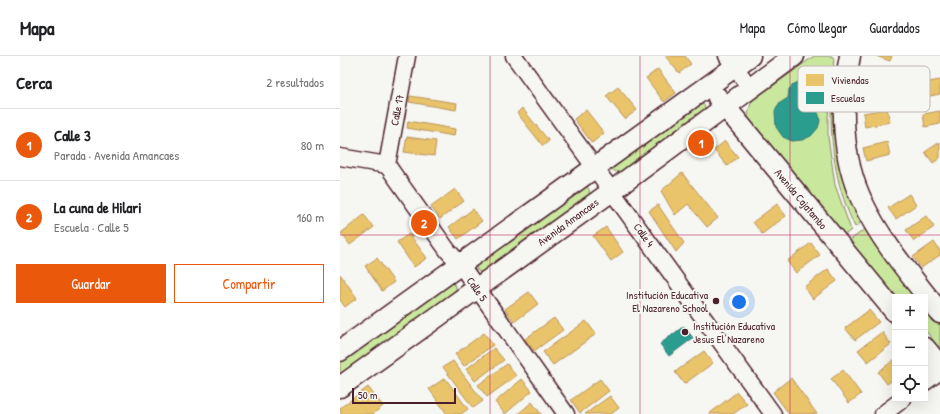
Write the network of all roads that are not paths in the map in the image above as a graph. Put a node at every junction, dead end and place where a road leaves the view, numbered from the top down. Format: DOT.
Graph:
graph roads {
  1 [pos="407,56"];
  2 [pos="514,56"];
  3 [pos="794,56"];
  4 [pos="850,56"];
  5 [pos="737,60"];
  6 [pos="848,66"];
  7 [pos="708,86"];
  8 [pos="750,88"];
  9 [pos="725,108"];
  10 [pos="845,112"];
  11 [pos="340,157"];
  12 [pos="387,164"];
  13 [pos="595,168"];
  14 [pos="612,190"];
  15 [pos="460,264"];
  16 [pos="476,288"];
  17 [pos="892,308"];
  18 [pos="940,313"];
  19 [pos="340,351"];
  20 [pos="928,352"];
  21 [pos="940,366"];
  22 [pos="940,370"];
  23 [pos="928,380"];
  24 [pos="340,387"];
  25 [pos="899,402"];
  26 [pos="566,414"];
  27 [pos="773,414"];
  28 [pos="883,414"];
  1 -- 12 [label="street, Calle 17"];
  2 -- 13 [label="street, Calle 4"];
  3 -- 8 [label="street, Avenida Amancaes"];
  4 -- 6 [label="street"];
  5 -- 7 [label="street"];
  5 -- 8 [label="street"];
  7 -- 9 [label="street, Avenida Cajatambo"];
  7 -- 13 [label="street"];
  8 -- 9 [label="street, Avenida Amancaes"];
  9 -- 14 [label="street, Avenida Amancaes"];
  9 -- 17 [label="street, Avenida Cajatambo"];
  10 -- 18 [label="street"];
  11 -- 12 [label="street"];
  12 -- 15 [label="street, Calle 5"];
  13 -- 14 [label="street, Calle 4"];
  13 -- 15 [label="street"];
  14 -- 16 [label="street, Avenida Amancaes"];
  14 -- 27 [label="street, Calle 4"];
  15 -- 16 [label="street, Calle 5"];
  15 -- 19 [label="street"];
  16 -- 24 [label="street, Avenida Amancaes"];
  16 -- 26 [label="street, Calle 5"];
  20 -- 21 [label="street"];
  22 -- 23 [label="street"];
  25 -- 28 [label="street"];
}
